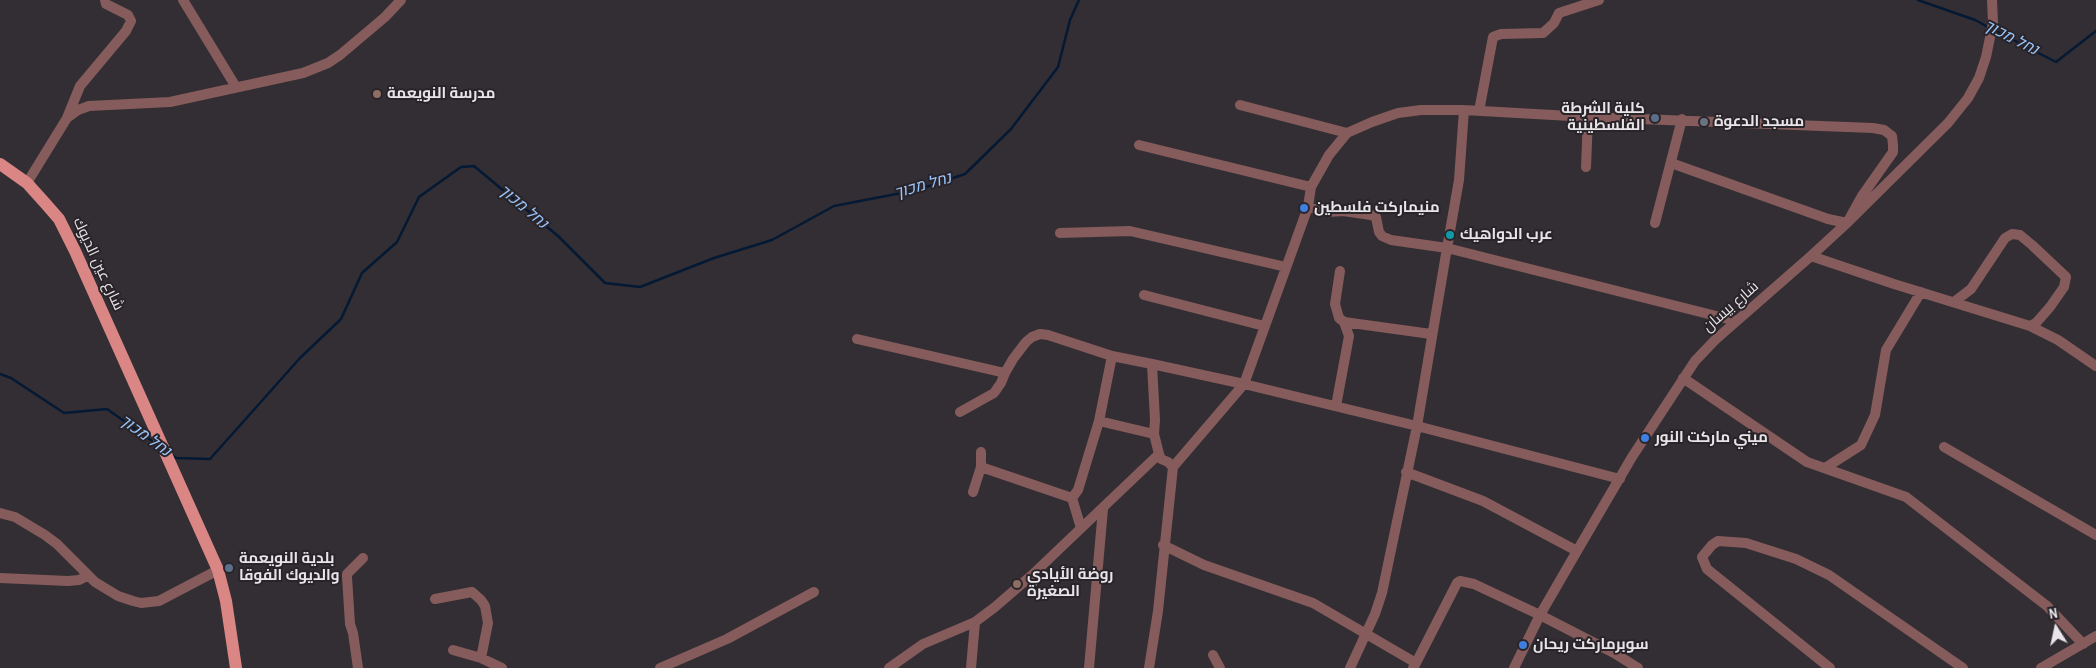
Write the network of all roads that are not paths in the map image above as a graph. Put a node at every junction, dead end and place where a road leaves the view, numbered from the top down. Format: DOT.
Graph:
graph roads {
  1 [pos="105,0"];
  2 [pos="184,0"];
  3 [pos="401,0"];
  4 [pos="1598,0"];
  5 [pos="1992,0"];
  6 [pos="236,87"];
  7 [pos="1240,105"];
  8 [pos="1464,110"];
  9 [pos="1479,111"];
  10 [pos="1588,117"];
  11 [pos="67,118"];
  12 [pos="1682,119"];
  13 [pos="1347,134"];
  14 [pos="1139,145"];
  15 [pos="1671,162"];
  16 [pos="0,164"];
  17 [pos="1586,167"];
  18 [pos="27,183"];
  19 [pos="1311,187"];
  20 [pos="1308,207"];
  21 [pos="1847,223"];
  22 [pos="1655,224"];
  23 [pos="1060,232"];
  24 [pos="1447,248"];
  25 [pos="1811,256"];
  26 [pos="1286,267"];
  27 [pos="1340,271"];
  28 [pos="1921,292"];
  29 [pos="1144,295"];
  30 [pos="1954,302"];
  31 [pos="1736,321"];
  32 [pos="1344,322"];
  33 [pos="1264,326"];
  34 [pos="2030,326"];
  35 [pos="1431,334"];
  36 [pos="857,339"];
  37 [pos="1112,356"];
  38 [pos="1152,364"];
  39 [pos="2096,366"];
  40 [pos="1005,373"];
  41 [pos="1683,378"];
  42 [pos="1244,384"];
  43 [pos="1336,406"];
  44 [pos="960,412"];
  45 [pos="1099,421"];
  46 [pos="1417,426"];
  47 [pos="1154,434"];
  48 [pos="1944,447"];
  49 [pos="981,452"];
  50 [pos="1159,454"];
  51 [pos="981,467"];
  52 [pos="1173,467"];
  53 [pos="1825,468"];
  54 [pos="1406,472"];
  55 [pos="1620,479"];
  56 [pos="973,492"];
  57 [pos="1072,498"];
  58 [pos="1102,509"];
  59 [pos="0,512"];
  60 [pos="1081,528"];
  61 [pos="2096,535"];
  62 [pos="1163,545"];
  63 [pos="1577,551"];
  64 [pos="364,558"];
  65 [pos="218,570"];
  66 [pos="86,576"];
  67 [pos="0,578"];
  68 [pos="814,592"];
  69 [pos="435,599"];
  70 [pos="1540,615"];
  71 [pos="975,622"];
  72 [pos="1365,635"];
  73 [pos="2096,636"];
  74 [pos="2083,644"];
  75 [pos="453,650"];
  76 [pos="1213,655"];
  77 [pos="481,658"];
  78 [pos="1415,665"];
  79 [pos="236,668"];
  80 [pos="358,668"];
  81 [pos="502,668"];
  82 [pos="660,668"];
  83 [pos="889,668"];
  84 [pos="970,668"];
  85 [pos="1089,668"];
  86 [pos="1149,668"];
  87 [pos="1220,668"];
  88 [pos="1350,668"];
  89 [pos="1514,668"];
  90 [pos="1638,668"];
  91 [pos="1830,668"];
  92 [pos="1963,668"];
  93 [pos="2041,668"];
  1 -- 11 [label="street"];
  2 -- 6 [label="street"];
  3 -- 6 [label="street"];
  4 -- 9 [label="street"];
  5 -- 21 [label="street, شارع بيسان"];
  6 -- 11 [label="street"];
  7 -- 13 [label="street"];
  8 -- 9 [label="street"];
  8 -- 13 [label="street"];
  8 -- 24 [label="street"];
  9 -- 10 [label="street"];
  10 -- 12 [label="street"];
  10 -- 17 [label="street"];
  11 -- 18 [label="street"];
  12 -- 15 [label="street"];
  12 -- 21 [label="street"];
  13 -- 19 [label="street"];
  14 -- 19 [label="street"];
  15 -- 21 [label="street"];
  15 -- 22 [label="street"];
  16 -- 18 [label="main road, شارع عين الديوك"];
  18 -- 65 [label="main road, شارع عين الديوك"];
  19 -- 20 [label="street"];
  20 -- 24 [label="street"];
  20 -- 26 [label="street"];
  21 -- 25 [label="street, شارع بيسان"];
  23 -- 26 [label="street"];
  24 -- 31 [label="street"];
  24 -- 35 [label="street"];
  25 -- 28 [label="street"];
  25 -- 31 [label="street, شارع بيسان"];
  26 -- 33 [label="street"];
  27 -- 32 [label="street"];
  28 -- 30 [label="street"];
  28 -- 53 [label="street"];
  29 -- 33 [label="street"];
  30 -- 34 [label="street"];
  30 -- 34 [label="street"];
  31 -- 41 [label="street, شارع بيسان"];
  32 -- 35 [label="street"];
  32 -- 43 [label="street"];
  33 -- 42 [label="street"];
  34 -- 39 [label="street"];
  35 -- 46 [label="street"];
  36 -- 40 [label="street"];
  37 -- 38 [label="street"];
  37 -- 40 [label="street"];
  37 -- 45 [label="street"];
  38 -- 42 [label="street"];
  38 -- 47 [label="street"];
  40 -- 44 [label="street"];
  41 -- 53 [label="street"];
  41 -- 55 [label="street, شارع بيسان"];
  42 -- 43 [label="street"];
  42 -- 52 [label="street"];
  43 -- 46 [label="street"];
  45 -- 47 [label="street"];
  45 -- 57 [label="street"];
  46 -- 54 [label="street"];
  46 -- 55 [label="street"];
  47 -- 50 [label="street"];
  48 -- 61 [label="street"];
  49 -- 51 [label="street"];
  50 -- 52 [label="street"];
  50 -- 58 [label="street"];
  51 -- 56 [label="street"];
  51 -- 57 [label="street"];
  52 -- 62 [label="street"];
  53 -- 74 [label="street"];
  54 -- 63 [label="street"];
  54 -- 72 [label="street"];
  55 -- 63 [label="street, شارع بيسان"];
  57 -- 60 [label="street"];
  58 -- 60 [label="street"];
  58 -- 85 [label="street"];
  59 -- 66 [label="street"];
  60 -- 71 [label="street"];
  62 -- 72 [label="street"];
  62 -- 86 [label="street"];
  63 -- 70 [label="street, شارع بيسان"];
  64 -- 80 [label="street"];
  65 -- 66 [label="street"];
  65 -- 79 [label="main road, شارع عين الديوك"];
  66 -- 67 [label="street"];
  68 -- 82 [label="street"];
  69 -- 77 [label="street"];
  70 -- 78 [label="street"];
  70 -- 89 [label="street, شارع بيسان"];
  70 -- 90 [label="street"];
  71 -- 83 [label="street"];
  71 -- 84 [label="street"];
  72 -- 78 [label="street"];
  72 -- 88 [label="street"];
  73 -- 74 [label="street"];
  74 -- 93 [label="street"];
  75 -- 77 [label="street"];
  76 -- 87 [label="street"];
  77 -- 81 [label="street"];
  91 -- 92 [label="street"];
}
